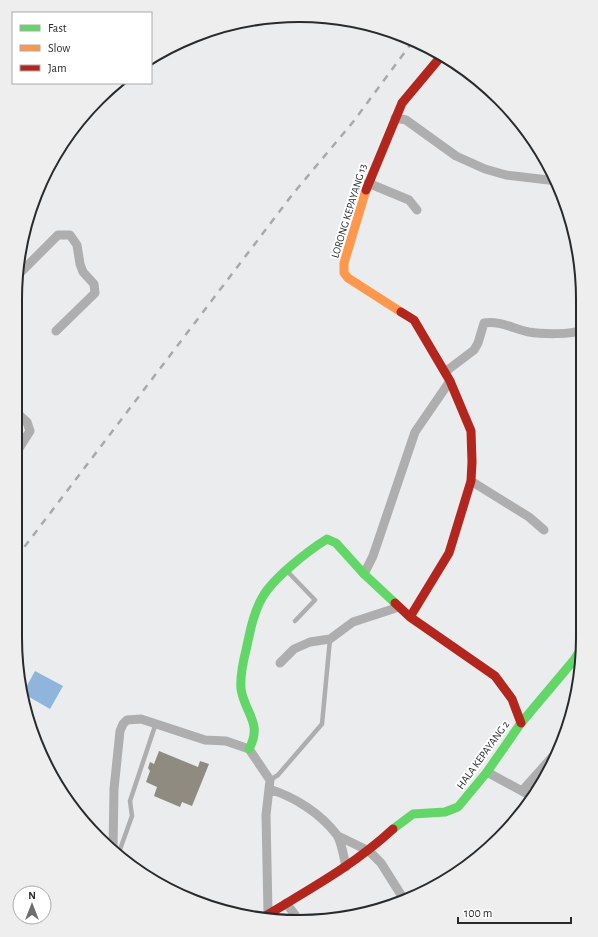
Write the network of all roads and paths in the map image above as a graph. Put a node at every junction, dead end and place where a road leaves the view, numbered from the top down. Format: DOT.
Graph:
graph roads {
  1 [pos="439,59"];
  2 [pos="395,118"];
  3 [pos="549,180"];
  4 [pos="368,183"];
  5 [pos="418,210"];
  6 [pos="24,270"];
  7 [pos="56,331"];
  8 [pos="576,331"];
  9 [pos="445,372"];
  10 [pos="450,381"];
  11 [pos="22,417"];
  12 [pos="22,444"];
  13 [pos="471,481"];
  14 [pos="544,530"];
  15 [pos="287,572"];
  16 [pos="364,574"];
  17 [pos="399,607"];
  18 [pos="410,617"];
  19 [pos="295,621"];
  20 [pos="330,639"];
  21 [pos="280,663"];
  22 [pos="575,664"];
  23 [pos="521,723"];
  24 [pos="156,724"];
  25 [pos="249,749"];
  26 [pos="544,766"];
  27 [pos="487,772"];
  28 [pos="270,780"];
  29 [pos="269,789"];
  30 [pos="522,791"];
  31 [pos="528,794"];
  32 [pos="338,836"];
  33 [pos="112,842"];
  34 [pos="120,849"];
  35 [pos="369,851"];
  36 [pos="346,867"];
  37 [pos="401,895"];
  38 [pos="286,903"];
  39 [pos="265,913"];
  40 [pos="268,913"];
  41 [pos="295,915"];
  1 -- 2 [label="street, LORONG KEPAYANG 13"];
  2 -- 3 [label="street"];
  2 -- 4 [label="street, LORONG KEPAYANG 13"];
  4 -- 5 [label="street"];
  4 -- 9 [label="street, LORONG KEPAYANG 13"];
  6 -- 7 [label="street"];
  8 -- 9 [label="street"];
  9 -- 10 [label="street, LORONG KEPAYANG 13"];
  10 -- 13 [label="street, LORONG KEPAYANG 13"];
  10 -- 16 [label="street"];
  11 -- 12 [label="street"];
  13 -- 14 [label="street"];
  13 -- 18 [label="street, LORONG KEPAYANG 13"];
  15 -- 16 [label="street"];
  15 -- 19 [label="lane"];
  15 -- 25 [label="street"];
  16 -- 17 [label="street"];
  17 -- 18 [label="street"];
  17 -- 20 [label="street"];
  18 -- 23 [label="street"];
  20 -- 21 [label="street"];
  20 -- 28 [label="lane"];
  22 -- 23 [label="street, HALA KEPAYANG 2"];
  23 -- 27 [label="street, HALA KEPAYANG 2"];
  24 -- 25 [label="street"];
  24 -- 33 [label="street"];
  24 -- 34 [label="lane"];
  25 -- 28 [label="street"];
  26 -- 30 [label="street"];
  27 -- 30 [label="street"];
  27 -- 35 [label="street, HALA KEPAYANG 2"];
  28 -- 29 [label="street"];
  29 -- 32 [label="street"];
  29 -- 39 [label="street"];
  30 -- 31 [label="street"];
  32 -- 35 [label="street"];
  32 -- 36 [label="street"];
  35 -- 36 [label="street, HALA KEPAYANG 2"];
  35 -- 37 [label="street"];
  36 -- 38 [label="street, HALA KEPAYANG 2"];
  38 -- 40 [label="street, HALA KEPAYANG 2"];
  38 -- 41 [label="street"];
}
